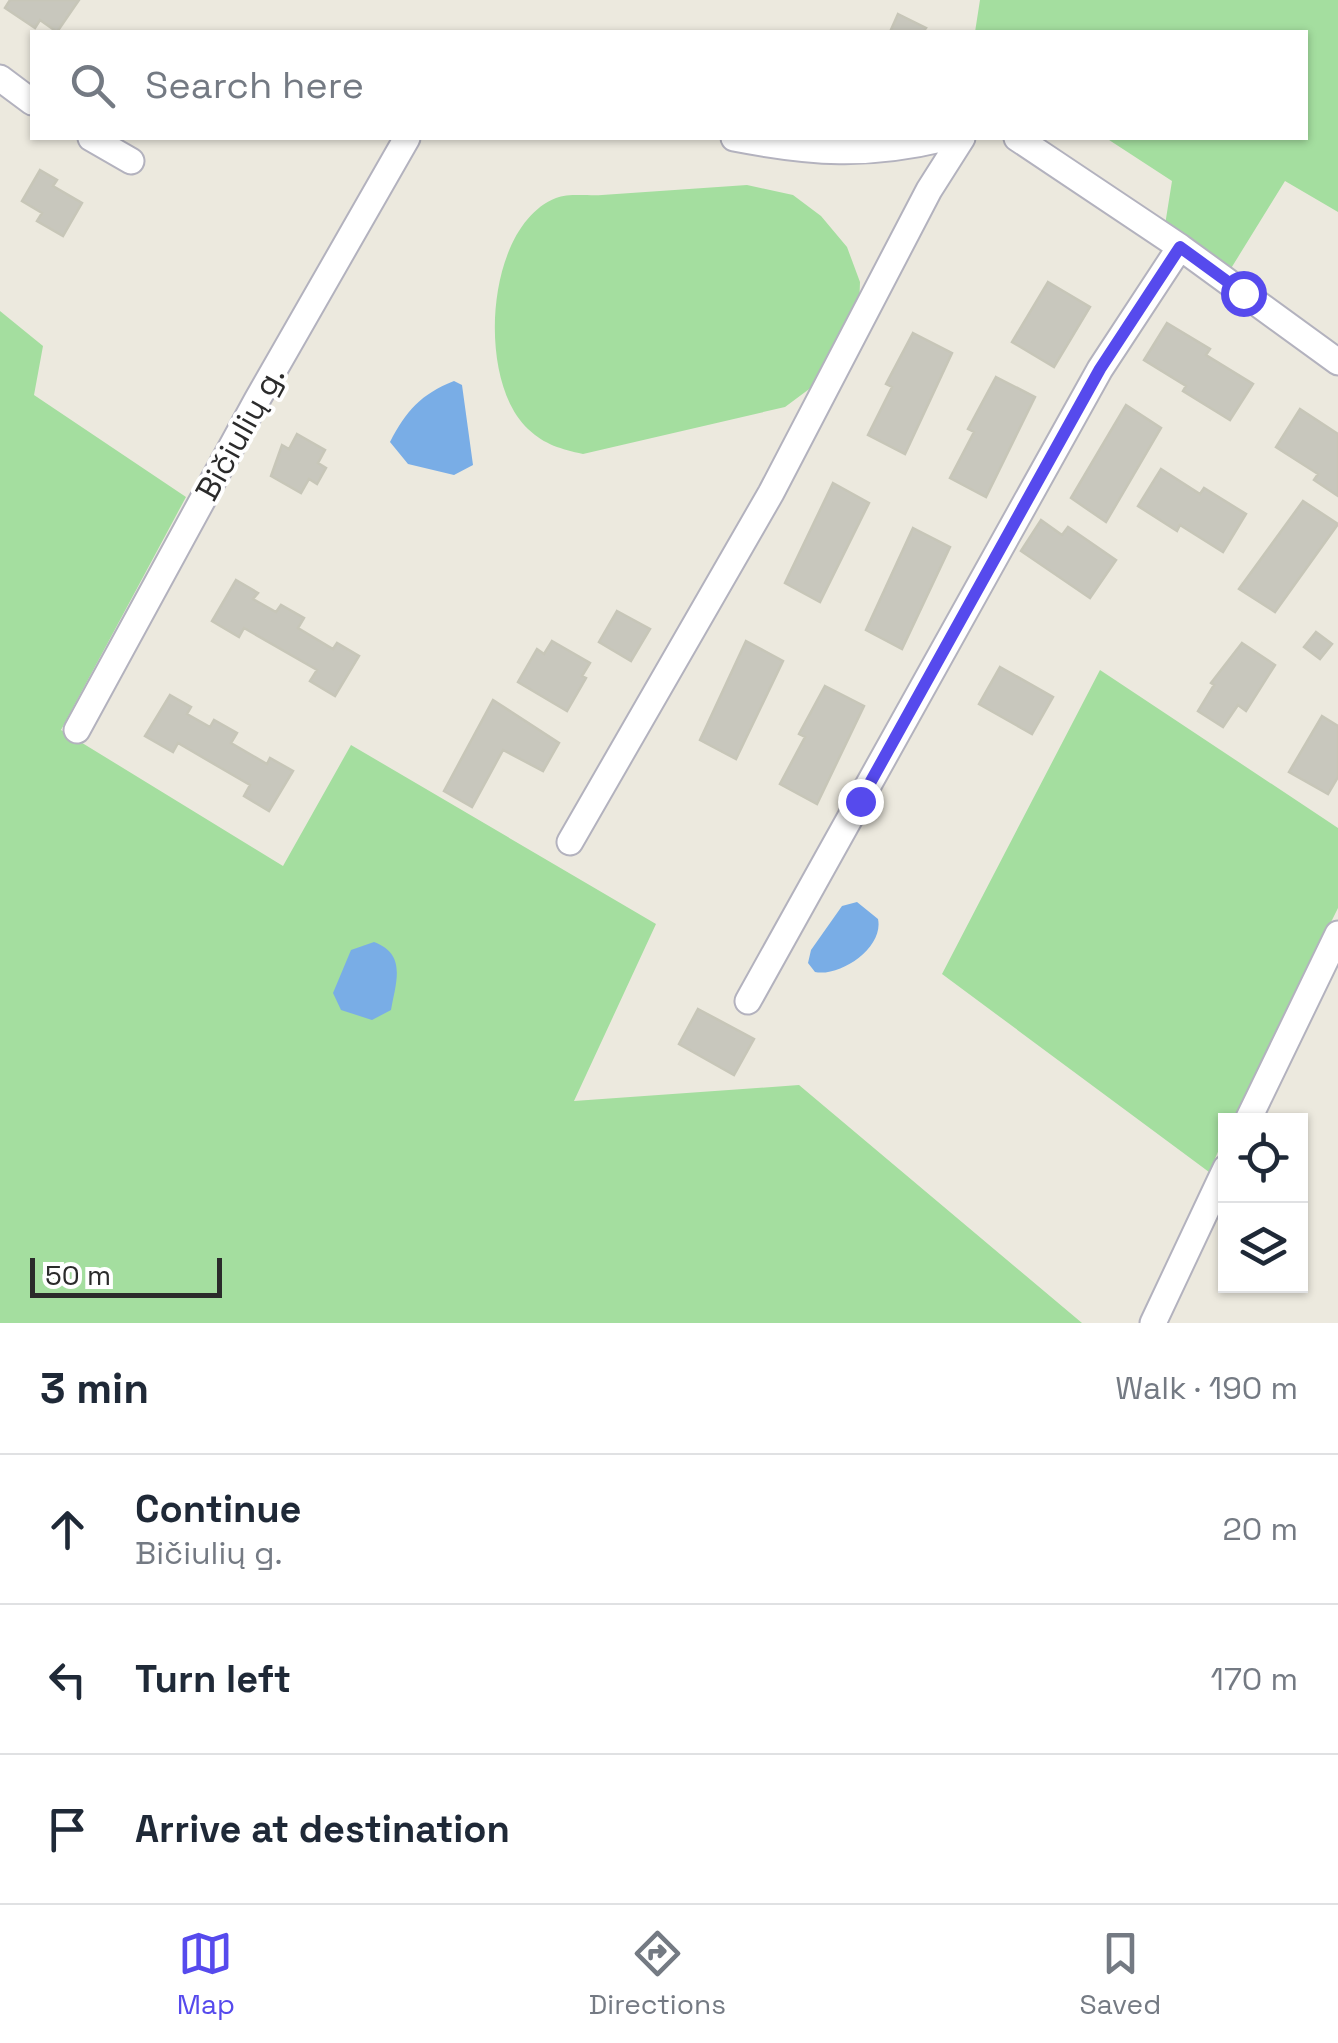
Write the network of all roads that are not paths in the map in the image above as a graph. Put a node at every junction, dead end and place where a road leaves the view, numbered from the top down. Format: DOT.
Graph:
graph roads {
  1 [pos="0,78"];
  2 [pos="30,100"];
  3 [pos="95,140"];
  4 [pos="406,140"];
  5 [pos="745,140"];
  6 [pos="937,140"];
  7 [pos="961,140"];
  8 [pos="1020,140"];
  9 [pos="132,161"];
  10 [pos="1180,247"];
  11 [pos="1338,362"];
  12 [pos="76,730"];
  13 [pos="570,842"];
  14 [pos="1338,934"];
  15 [pos="748,1001"];
  16 [pos="1251,1113"];
  17 [pos="1218,1185"];
  18 [pos="1152,1323"];
  1 -- 2 [label="street"];
  3 -- 9 [label="street"];
  4 -- 12 [label="street, Bičiulių g."];
  5 -- 6 [label="street"];
  7 -- 13 [label="street"];
  8 -- 10 [label="street"];
  10 -- 11 [label="street"];
  10 -- 15 [label="street"];
  14 -- 16 [label="street"];
  17 -- 18 [label="street"];
}
